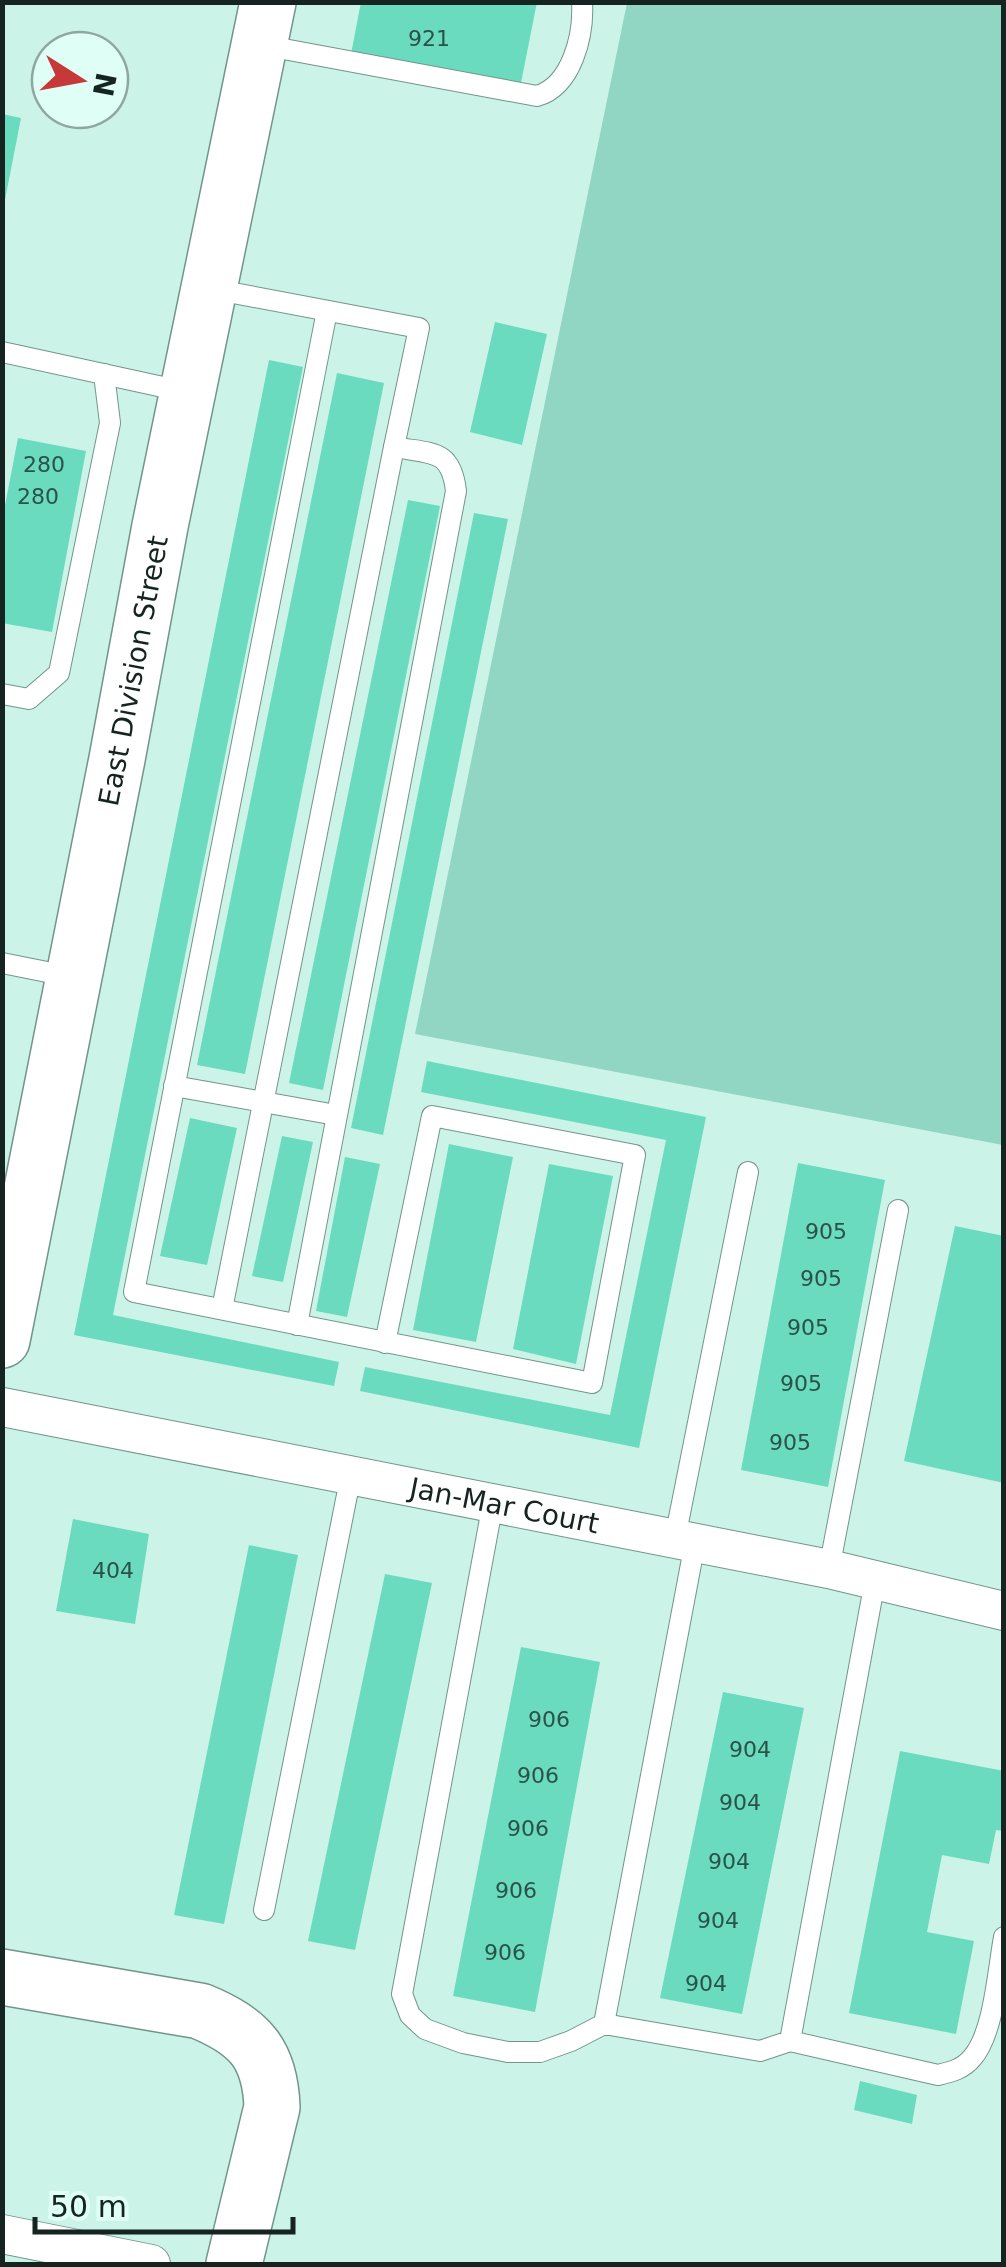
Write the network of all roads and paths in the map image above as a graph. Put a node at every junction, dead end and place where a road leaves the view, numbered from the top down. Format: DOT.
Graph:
graph roads {
  1 [pos="582,2"];
  2 [pos="264,23"];
  3 [pos="210,288"];
  4 [pos="327,310"];
  5 [pos="2,352"];
  6 [pos="104,374"];
  7 [pos="188,392"];
  8 [pos="394,447"];
  9 [pos="2,694"];
  10 [pos="2,963"];
  11 [pos="74,977"];
  12 [pos="174,1086"];
  13 [pos="264,1102"];
  14 [pos="336,1115"];
  15 [pos="748,1172"];
  16 [pos="898,1210"];
  17 [pos="222,1310"];
  18 [pos="297,1324"];
  19 [pos="2,1340"];
  20 [pos="385,1343"];
  21 [pos="2,1407"];
  22 [pos="352,1476"];
  23 [pos="493,1503"];
  24 [pos="685,1540"];
  25 [pos="829,1569"];
  26 [pos="875,1581"];
  27 [pos="1004,1611"];
  28 [pos="264,1910"];
  29 [pos="1004,1937"];
  30 [pos="2,1978"];
  31 [pos="604,2024"];
  32 [pos="790,2041"];
  33 [pos="2,2234"];
  34 [pos="151,2264"];
  35 [pos="234,2264"];
  1 -- 2 [label="lane"];
  2 -- 3 [label="street, East Division Street"];
  3 -- 4 [label="lane"];
  3 -- 7 [label="street, East Division Street"];
  4 -- 8 [label="lane"];
  4 -- 12 [label="lane"];
  5 -- 6 [label="lane"];
  6 -- 7 [label="lane"];
  6 -- 9 [label="lane"];
  7 -- 11 [label="street, East Division Street"];
  8 -- 13 [label="lane"];
  8 -- 14 [label="lane"];
  10 -- 11 [label="lane"];
  11 -- 19 [label="street, East Division Street"];
  12 -- 13 [label="lane"];
  12 -- 17 [label="lane"];
  13 -- 14 [label="lane"];
  13 -- 17 [label="lane"];
  14 -- 18 [label="lane"];
  15 -- 24 [label="lane"];
  16 -- 25 [label="lane"];
  17 -- 18 [label="lane"];
  18 -- 20 [label="lane"];
  20 -- 20 [label="lane"];
  21 -- 22 [label="street, Jan-Mar Court"];
  22 -- 23 [label="street, Jan-Mar Court"];
  22 -- 28 [label="lane"];
  23 -- 24 [label="street, Jan-Mar Court"];
  23 -- 31 [label="lane"];
  24 -- 25 [label="street, Jan-Mar Court"];
  24 -- 31 [label="lane"];
  25 -- 26 [label="street, Jan-Mar Court"];
  26 -- 27 [label="street, Jan-Mar Court"];
  26 -- 32 [label="lane"];
  29 -- 32 [label="lane"];
  30 -- 35 [label="street"];
  31 -- 32 [label="lane"];
  33 -- 34 [label="street"];
}
